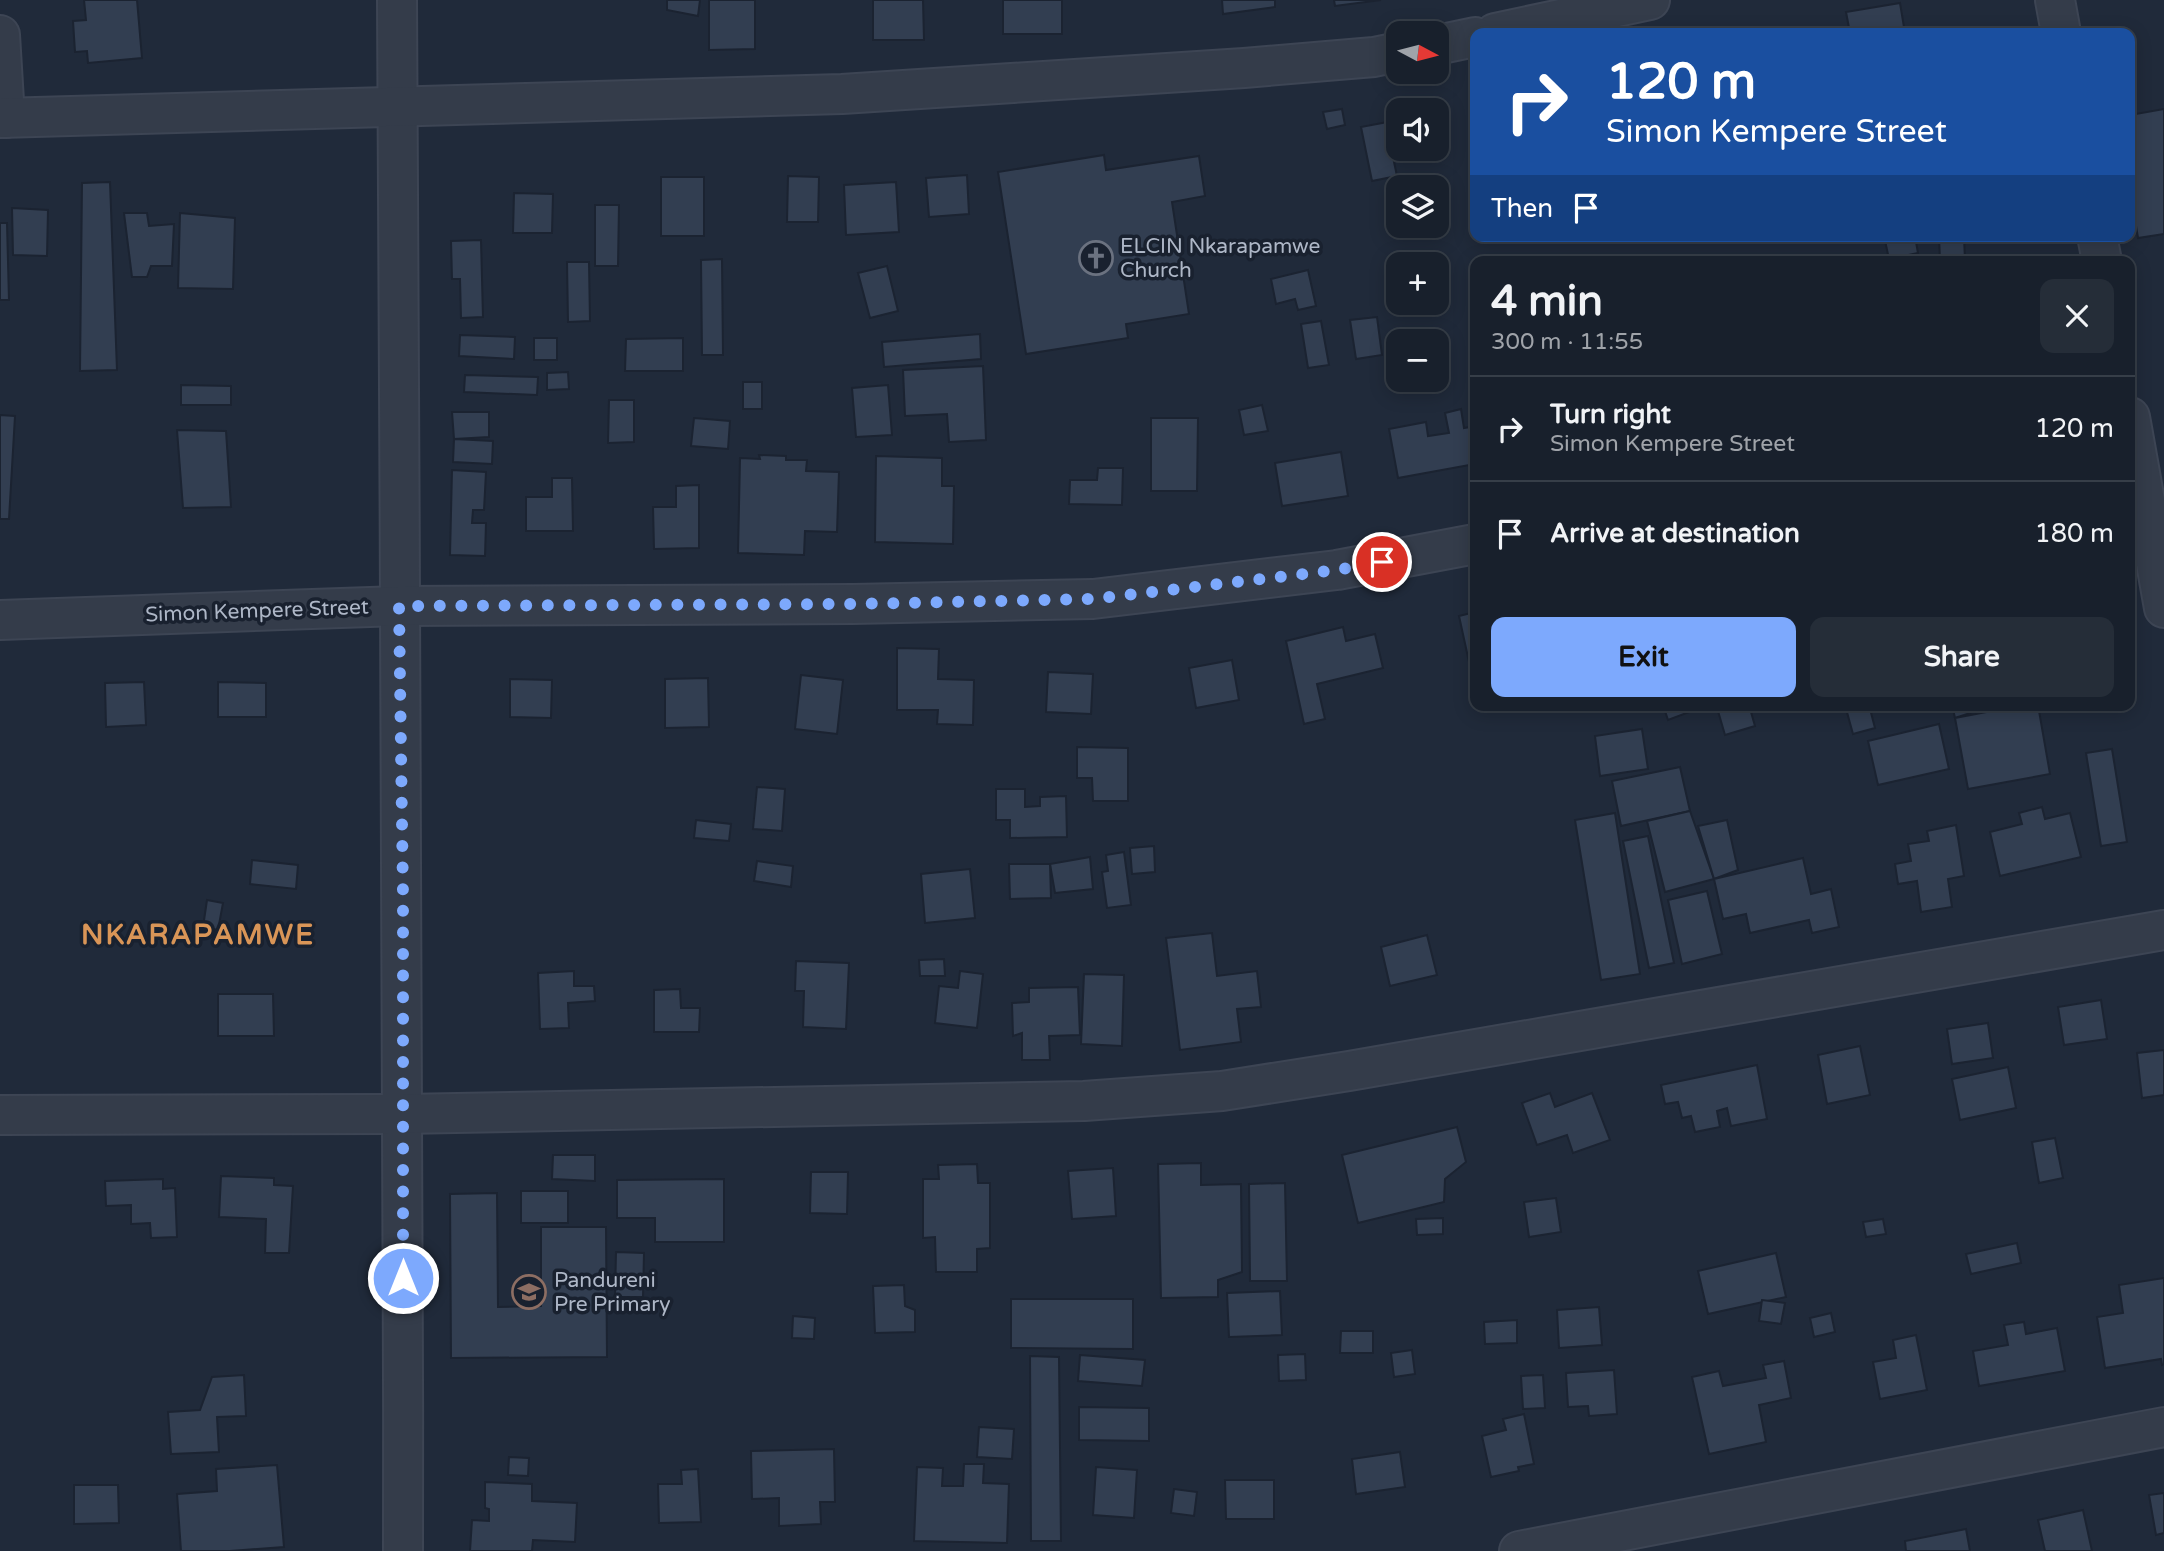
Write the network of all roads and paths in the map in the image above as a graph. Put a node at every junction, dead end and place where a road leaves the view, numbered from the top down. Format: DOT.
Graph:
graph roads {
  1 [pos="397,0"];
  2 [pos="1650,0"];
  3 [pos="2055,0"];
  4 [pos="1518,28"];
  5 [pos="2060,28"];
  6 [pos="0,35"];
  7 [pos="1470,38"];
  8 [pos="1449,42"];
  9 [pos="1386,54"];
  10 [pos="398,106"];
  11 [pos="2,118"];
  12 [pos="2135,445"];
  13 [pos="1470,545"];
  14 [pos="399,606"];
  15 [pos="2164,608"];
  16 [pos="0,620"];
  17 [pos="2164,930"];
  18 [pos="403,1114"];
  19 [pos="0,1115"];
  20 [pos="2164,1427"];
  21 [pos="403,1551"];
  22 [pos="1519,1551"];
  1 -- 10 [label="street"];
  2 -- 4 [label="street"];
  3 -- 5 [label="street"];
  6 -- 11 [label="street"];
  7 -- 8 [label="street"];
  9 -- 10 [label="street"];
  10 -- 11 [label="street"];
  10 -- 14 [label="street"];
  12 -- 15 [label="street"];
  13 -- 14 [label="street, Simon Kempere Street"];
  14 -- 16 [label="street, Simon Kempere Street"];
  14 -- 18 [label="street"];
  17 -- 18 [label="street"];
  18 -- 19 [label="street"];
  18 -- 21 [label="street"];
  20 -- 22 [label="street"];
}
